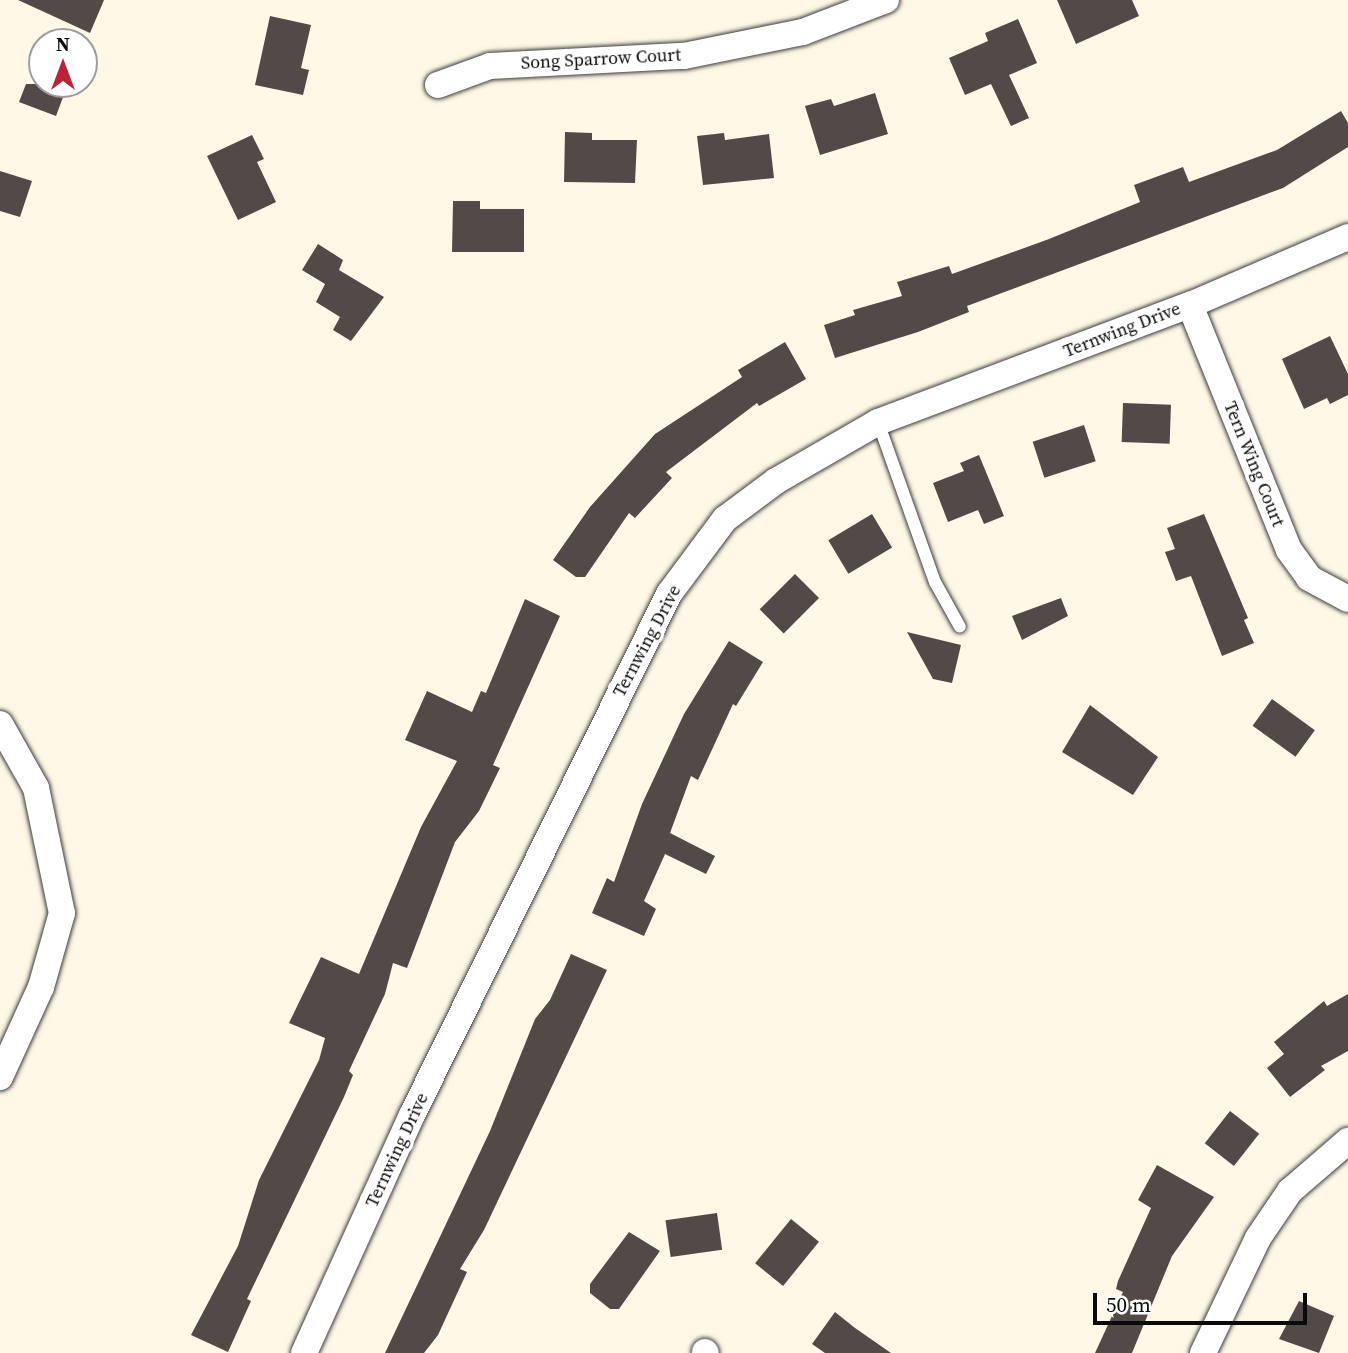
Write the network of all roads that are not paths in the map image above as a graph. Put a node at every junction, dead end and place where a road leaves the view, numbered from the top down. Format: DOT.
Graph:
graph roads {
  1 [pos="887,0"];
  2 [pos="438,85"];
  3 [pos="1348,237"];
  4 [pos="1189,305"];
  5 [pos="878,422"];
  6 [pos="1348,599"];
  7 [pos="960,627"];
  8 [pos="0,724"];
  9 [pos="0,1077"];
  10 [pos="1348,1141"];
  11 [pos="304,1353"];
  12 [pos="1203,1353"];
  1 -- 2 [label="street, Song Sparrow Court"];
  3 -- 4 [label="street, Ternwing Drive"];
  4 -- 5 [label="street, Ternwing Drive"];
  4 -- 6 [label="street, Tern Wing Court"];
  5 -- 7 [label="lane"];
  5 -- 11 [label="street, Ternwing Drive"];
  8 -- 9 [label="street"];
  10 -- 12 [label="street"];
}
